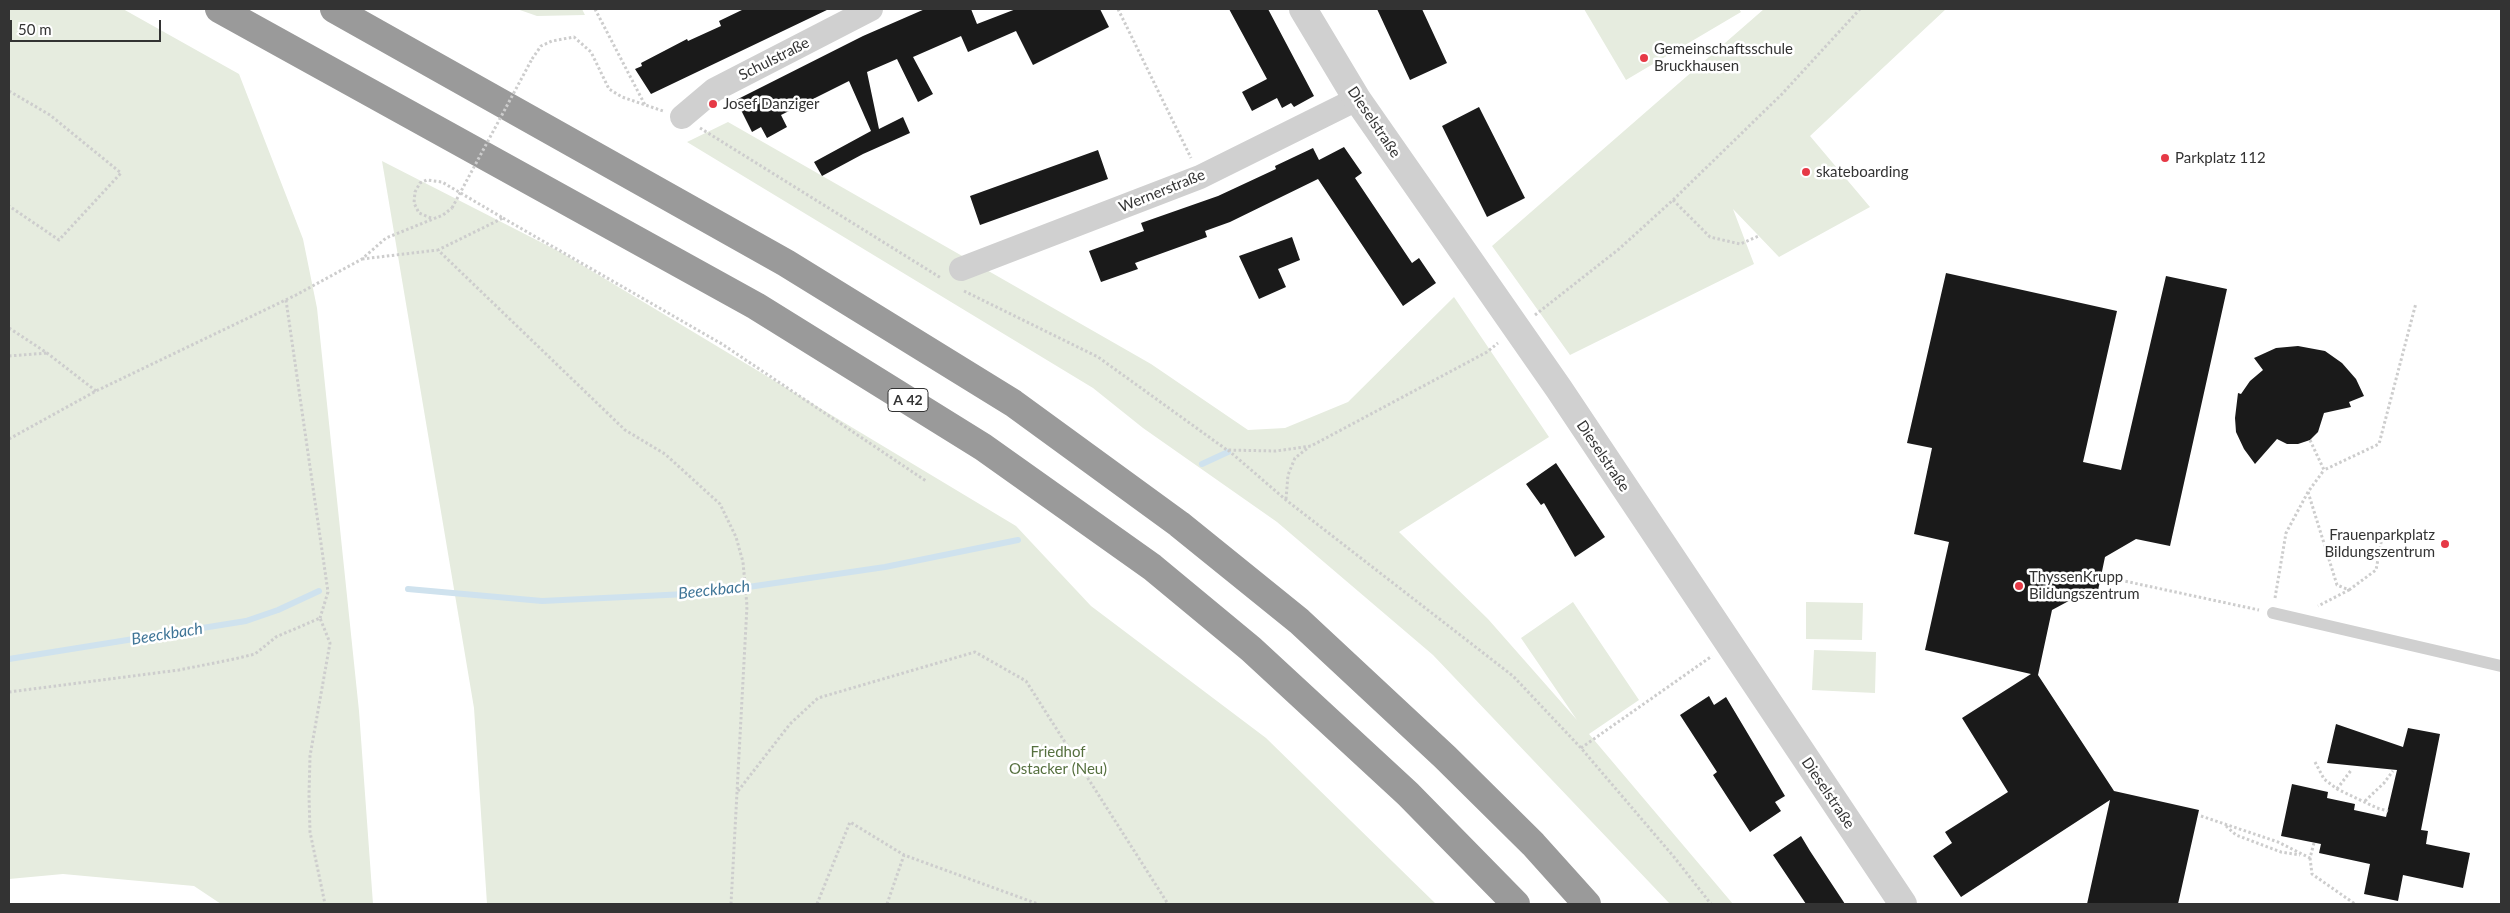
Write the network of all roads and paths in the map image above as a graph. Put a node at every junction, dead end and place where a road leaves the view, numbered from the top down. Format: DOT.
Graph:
graph roads {
  1 [pos="219,9"];
  2 [pos="334,9"];
  3 [pos="595,9"];
  4 [pos="871,9"];
  5 [pos="1118,9"];
  6 [pos="1303,9"];
  7 [pos="1860,9"];
  8 [pos="9,91"];
  9 [pos="1357,99"];
  10 [pos="646,105"];
  11 [pos="682,117"];
  12 [pos="1200,177"];
  13 [pos="1673,200"];
  14 [pos="9,206"];
  15 [pos="432,218"];
  16 [pos="503,218"];
  17 [pos="1758,236"];
  18 [pos="438,250"];
  19 [pos="362,259"];
  20 [pos="955,279"];
  21 [pos="286,300"];
  22 [pos="2416,303"];
  23 [pos="9,328"];
  24 [pos="1518,329"];
  25 [pos="47,353"];
  26 [pos="9,356"];
  27 [pos="96,391"];
  28 [pos="9,439"];
  29 [pos="2310,440"];
  30 [pos="1310,446"];
  31 [pos="1227,450"];
  32 [pos="2324,470"];
  33 [pos="926,482"];
  34 [pos="2308,492"];
  35 [pos="1286,500"];
  36 [pos="2392,533"];
  37 [pos="2101,576"];
  38 [pos="2349,590"];
  39 [pos="2273,612"];
  40 [pos="320,618"];
  41 [pos="2295,618"];
  42 [pos="1728,644"];
  43 [pos="2501,666"];
  44 [pos="9,692"];
  45 [pos="1581,748"];
  46 [pos="2315,762"];
  47 [pos="2352,769"];
  48 [pos="2393,771"];
  49 [pos="2337,789"];
  50 [pos="737,792"];
  51 [pos="2365,801"];
  52 [pos="2388,811"];
  53 [pos="2201,816"];
  54 [pos="2226,826"];
  55 [pos="2314,843"];
  56 [pos="904,855"];
  57 [pos="2302,855"];
  58 [pos="2310,858"];
  59 [pos="325,904"];
  60 [pos="731,904"];
  61 [pos="816,904"];
  62 [pos="886,904"];
  63 [pos="1038,904"];
  64 [pos="1168,904"];
  65 [pos="1516,904"];
  66 [pos="1587,904"];
  67 [pos="1711,904"];
  68 [pos="1903,904"];
  69 [pos="2355,904"];
  1 -- 65 [label="highway, A 42"];
  2 -- 66 [label="highway"];
  3 -- 10 [label="path"];
  4 -- 11 [label="street, Schulstraße"];
  5 -- 12 [label="path"];
  6 -- 9 [label="street, Dieselstraße"];
  7 -- 13 [label="path"];
  8 -- 14 [label="path"];
  9 -- 12 [label="street, Wernerstraße"];
  9 -- 24 [label="street, Dieselstraße"];
  10 -- 11 [label="path"];
  10 -- 15 [label="path, bridge"];
  11 -- 20 [label="path"];
  12 -- 20 [label="street, Wernerstraße"];
  13 -- 17 [label="path"];
  13 -- 24 [label="path"];
  15 -- 16 [label="path"];
  15 -- 19 [label="path"];
  16 -- 18 [label="path"];
  16 -- 33 [label="path"];
  18 -- 19 [label="path"];
  18 -- 50 [label="path"];
  19 -- 21 [label="path"];
  20 -- 31 [label="path"];
  21 -- 27 [label="path"];
  21 -- 40 [label="path"];
  22 -- 32 [label="path"];
  23 -- 25 [label="path"];
  24 -- 30 [label="path"];
  24 -- 42 [label="street, Dieselstraße"];
  25 -- 26 [label="path"];
  25 -- 27 [label="path"];
  27 -- 28 [label="path"];
  29 -- 32 [label="path"];
  30 -- 31 [label="path"];
  30 -- 35 [label="path"];
  31 -- 35 [label="path"];
  32 -- 34 [label="path"];
  34 -- 38 [label="path"];
  34 -- 39 [label="path"];
  35 -- 45 [label="path"];
  36 -- 38 [label="path"];
  37 -- 39 [label="path"];
  38 -- 41 [label="path"];
  39 -- 41 [label="lane"];
  40 -- 44 [label="path"];
  40 -- 59 [label="path"];
  41 -- 43 [label="lane"];
  42 -- 45 [label="path"];
  42 -- 68 [label="street, Dieselstraße"];
  45 -- 67 [label="path"];
  46 -- 49 [label="path"];
  47 -- 49 [label="path"];
  48 -- 51 [label="path"];
  49 -- 51 [label="path"];
  50 -- 60 [label="path"];
  50 -- 64 [label="path"];
  51 -- 52 [label="path"];
  53 -- 54 [label="path"];
  54 -- 57 [label="path"];
  54 -- 57 [label="path"];
  55 -- 58 [label="path"];
  56 -- 61 [label="path"];
  56 -- 62 [label="path"];
  56 -- 63 [label="path"];
  57 -- 58 [label="path"];
  58 -- 69 [label="path"];
}
